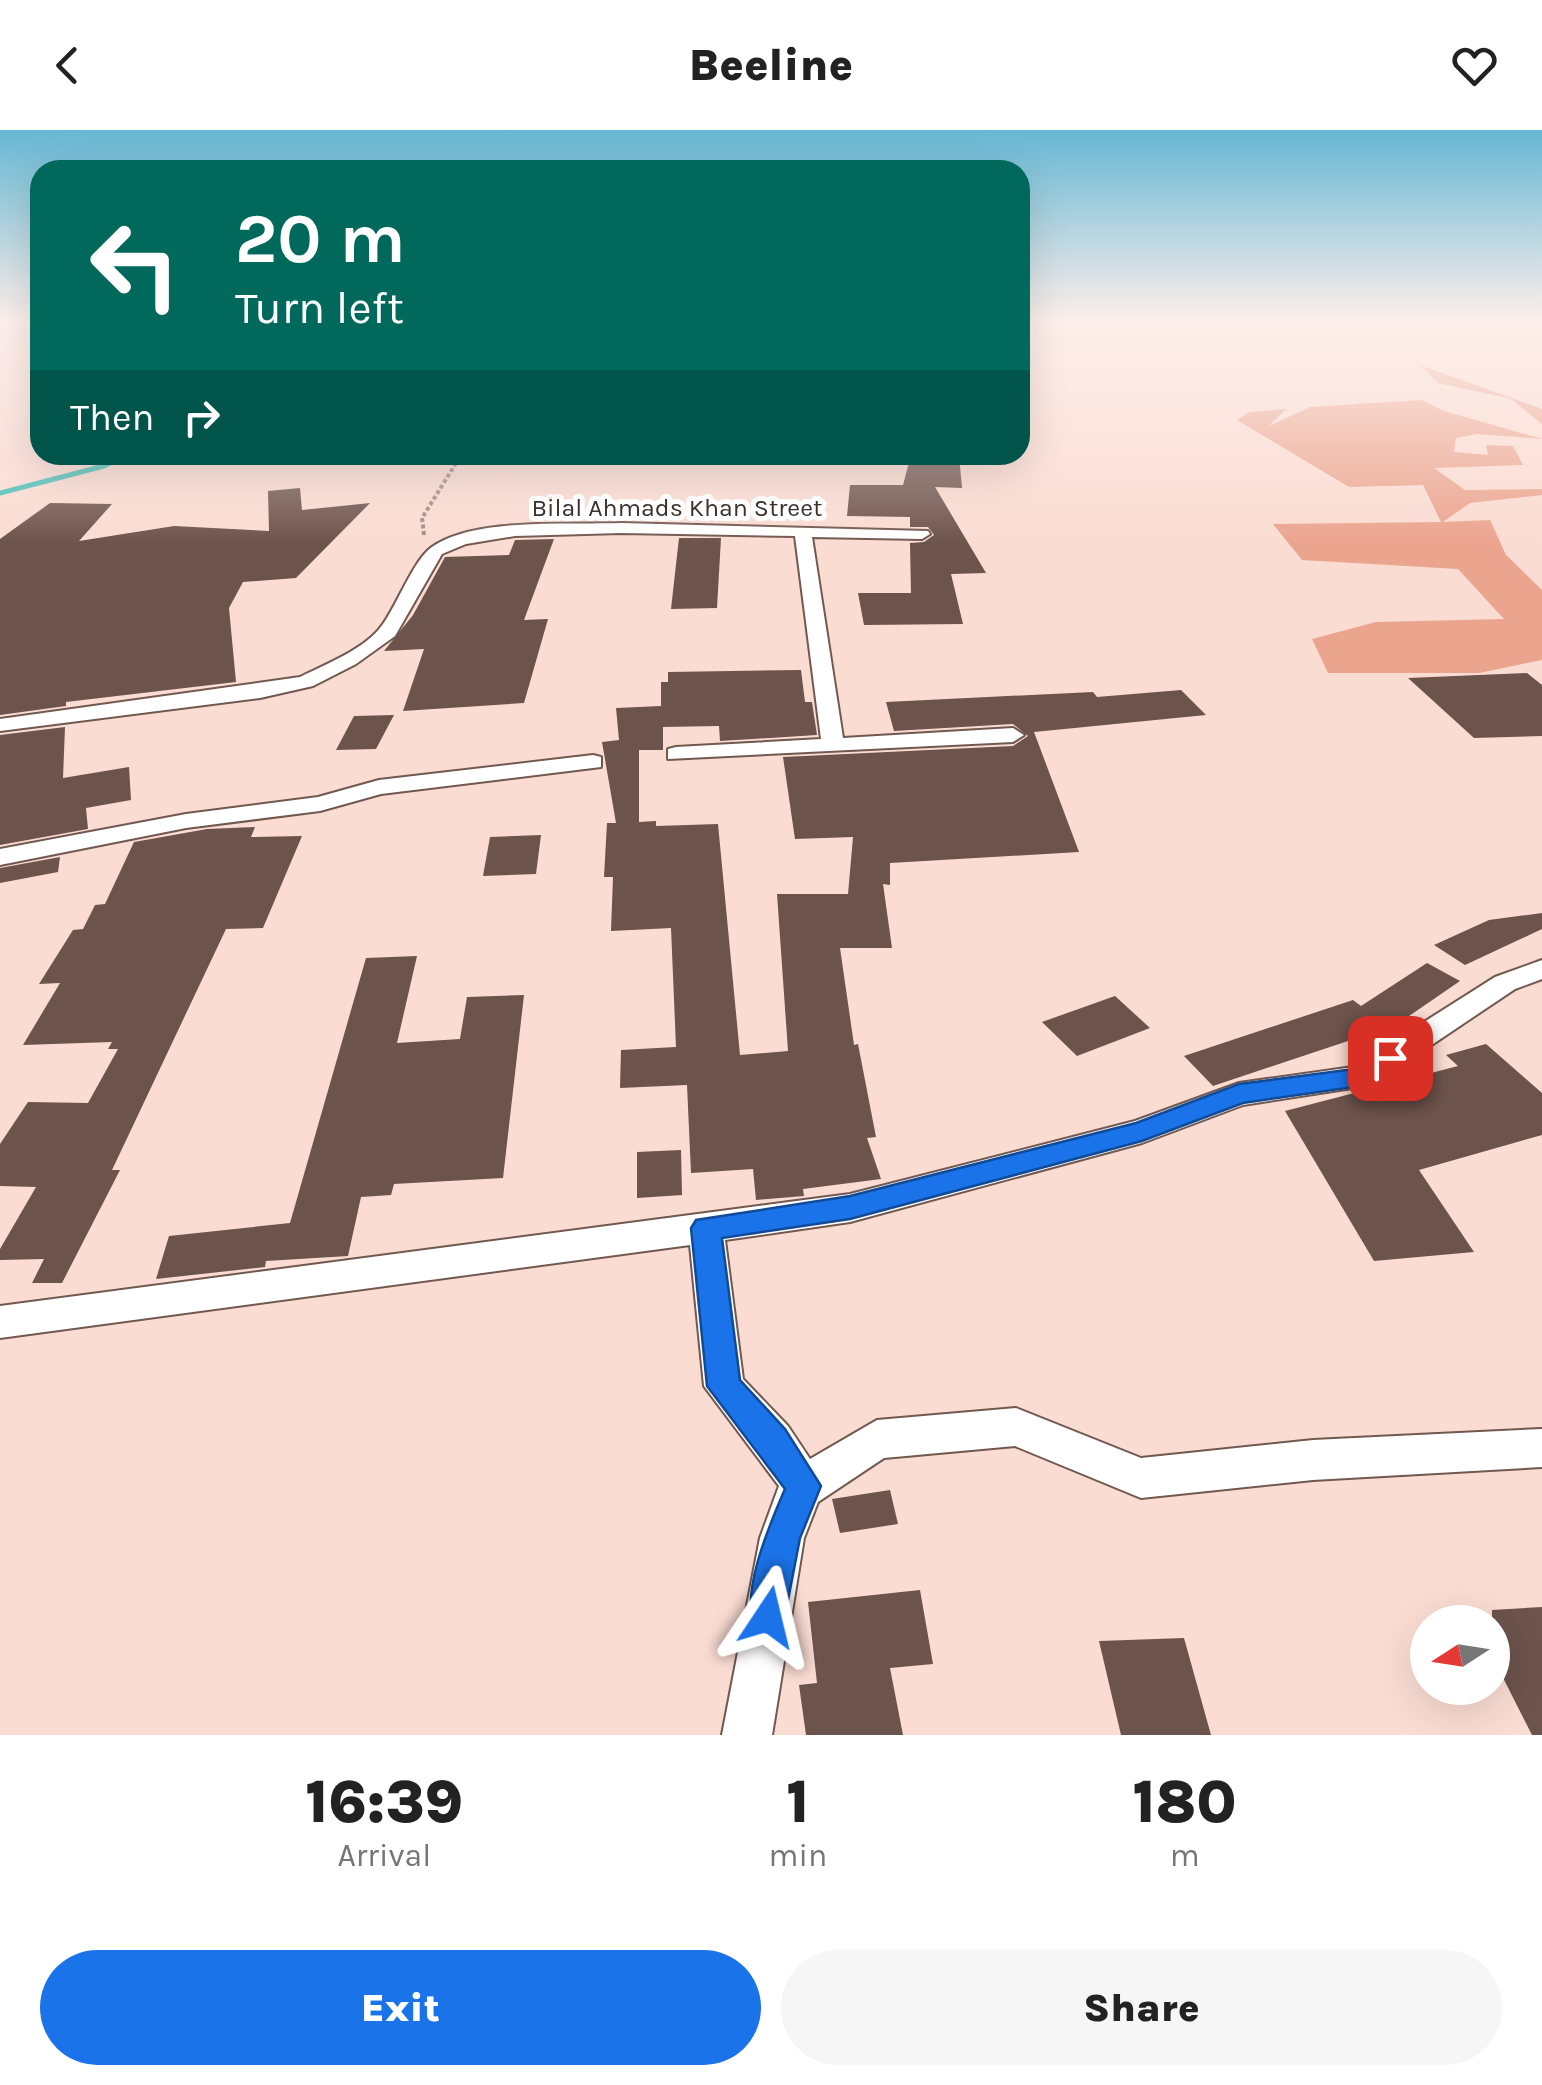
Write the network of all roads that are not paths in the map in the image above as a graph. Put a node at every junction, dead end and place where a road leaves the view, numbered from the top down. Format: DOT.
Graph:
graph roads {
  1 [pos="803,533"];
  2 [pos="922,534"];
  3 [pos="0,725"];
  4 [pos="1013,736"];
  5 [pos="832,744"];
  6 [pos="676,754"];
  7 [pos="593,762"];
  8 [pos="0,857"];
  9 [pos="1542,970"];
  10 [pos="706,1228"];
  11 [pos="0,1322"];
  12 [pos="1542,1448"];
  13 [pos="801,1488"];
  14 [pos="748,1735"];
  1 -- 2 [label="street, Bilal Ahmads Khan Street"];
  1 -- 3 [label="street, Bilal Ahmads Khan Street"];
  1 -- 5 [label="street"];
  4 -- 5 [label="street"];
  5 -- 6 [label="street"];
  7 -- 8 [label="street"];
  9 -- 10 [label="street"];
  10 -- 11 [label="street"];
  10 -- 13 [label="street"];
  12 -- 13 [label="street"];
  13 -- 14 [label="street"];
}
